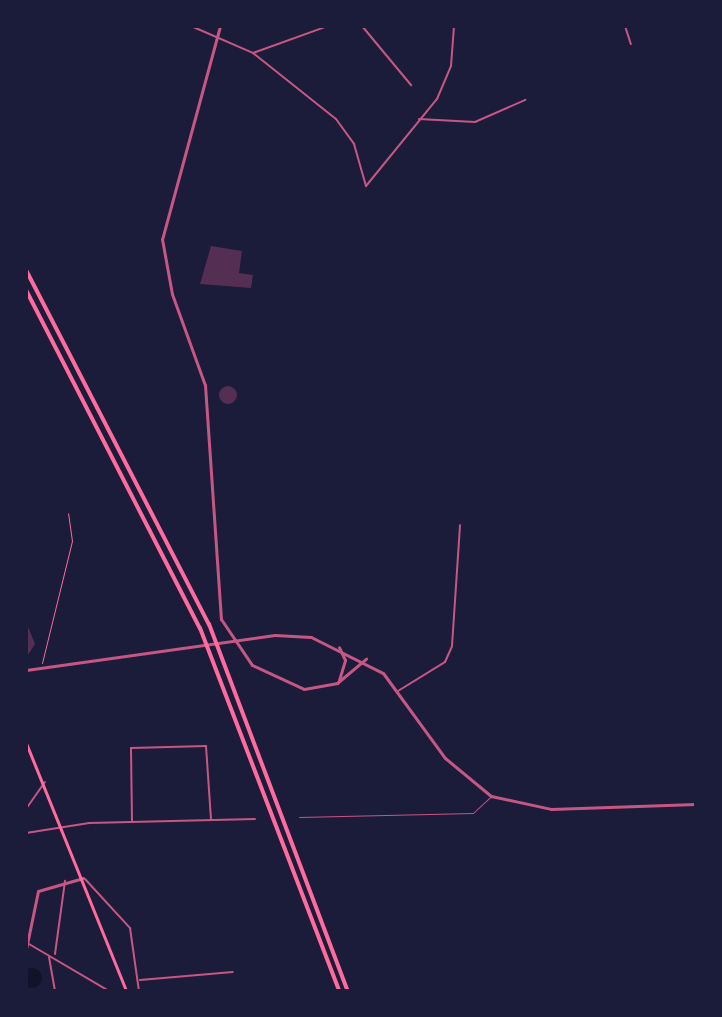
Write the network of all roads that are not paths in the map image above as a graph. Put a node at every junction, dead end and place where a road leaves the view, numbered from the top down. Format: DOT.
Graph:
graph roads {
  1 [pos="191,26"];
  2 [pos="220,26"];
  3 [pos="328,26"];
  4 [pos="362,26"];
  5 [pos="454,26"];
  6 [pos="625,26"];
  7 [pos="218,37"];
  8 [pos="631,44"];
  9 [pos="253,53"];
  10 [pos="411,85"];
  11 [pos="525,100"];
  12 [pos="419,118"];
  13 [pos="26,270"];
  14 [pos="26,290"];
  15 [pos="460,525"];
  16 [pos="336,644"];
  17 [pos="366,659"];
  18 [pos="26,670"];
  19 [pos="337,683"];
  20 [pos="398,691"];
  21 [pos="26,743"];
  22 [pos="45,782"];
  23 [pos="491,796"];
  24 [pos="696,804"];
  25 [pos="26,809"];
  26 [pos="299,817"];
  27 [pos="255,819"];
  28 [pos="211,820"];
  29 [pos="132,822"];
  30 [pos="63,829"];
  31 [pos="26,833"];
  32 [pos="83,878"];
  33 [pos="65,881"];
  34 [pos="28,946"];
  35 [pos="55,955"];
  36 [pos="49,956"];
  37 [pos="233,972"];
  38 [pos="139,980"];
  39 [pos="102,986"];
  40 [pos="55,991"];
  41 [pos="97,991"];
  42 [pos="109,991"];
  43 [pos="126,991"];
  44 [pos="139,991"];
  45 [pos="339,991"];
  46 [pos="348,991"];
  1 -- 7 [label="street"];
  2 -- 7 [label="street"];
  3 -- 9 [label="street"];
  4 -- 10 [label="street"];
  5 -- 12 [label="street"];
  6 -- 8 [label="street"];
  7 -- 9 [label="street"];
  7 -- 19 [label="street"];
  9 -- 12 [label="street"];
  11 -- 12 [label="street"];
  13 -- 46 [label="highway"];
  14 -- 45 [label="highway"];
  15 -- 20 [label="street"];
  16 -- 17 [label="street"];
  16 -- 18 [label="street"];
  16 -- 19 [label="street"];
  17 -- 19 [label="street"];
  17 -- 20 [label="street"];
  20 -- 23 [label="street"];
  21 -- 22 [label="main road"];
  22 -- 25 [label="street"];
  22 -- 30 [label="main road"];
  23 -- 24 [label="street"];
  23 -- 26 [label="lane"];
  27 -- 28 [label="street"];
  28 -- 29 [label="street"];
  28 -- 29 [label="street"];
  29 -- 30 [label="street"];
  30 -- 31 [label="street"];
  30 -- 32 [label="main road"];
  32 -- 33 [label="street"];
  32 -- 38 [label="street"];
  32 -- 43 [label="main road"];
  33 -- 34 [label="street"];
  33 -- 35 [label="street"];
  34 -- 36 [label="street"];
  35 -- 36 [label="street"];
  35 -- 39 [label="street"];
  36 -- 40 [label="street"];
  37 -- 38 [label="street"];
  38 -- 44 [label="street"];
  39 -- 41 [label="street"];
  39 -- 42 [label="street"];
}
